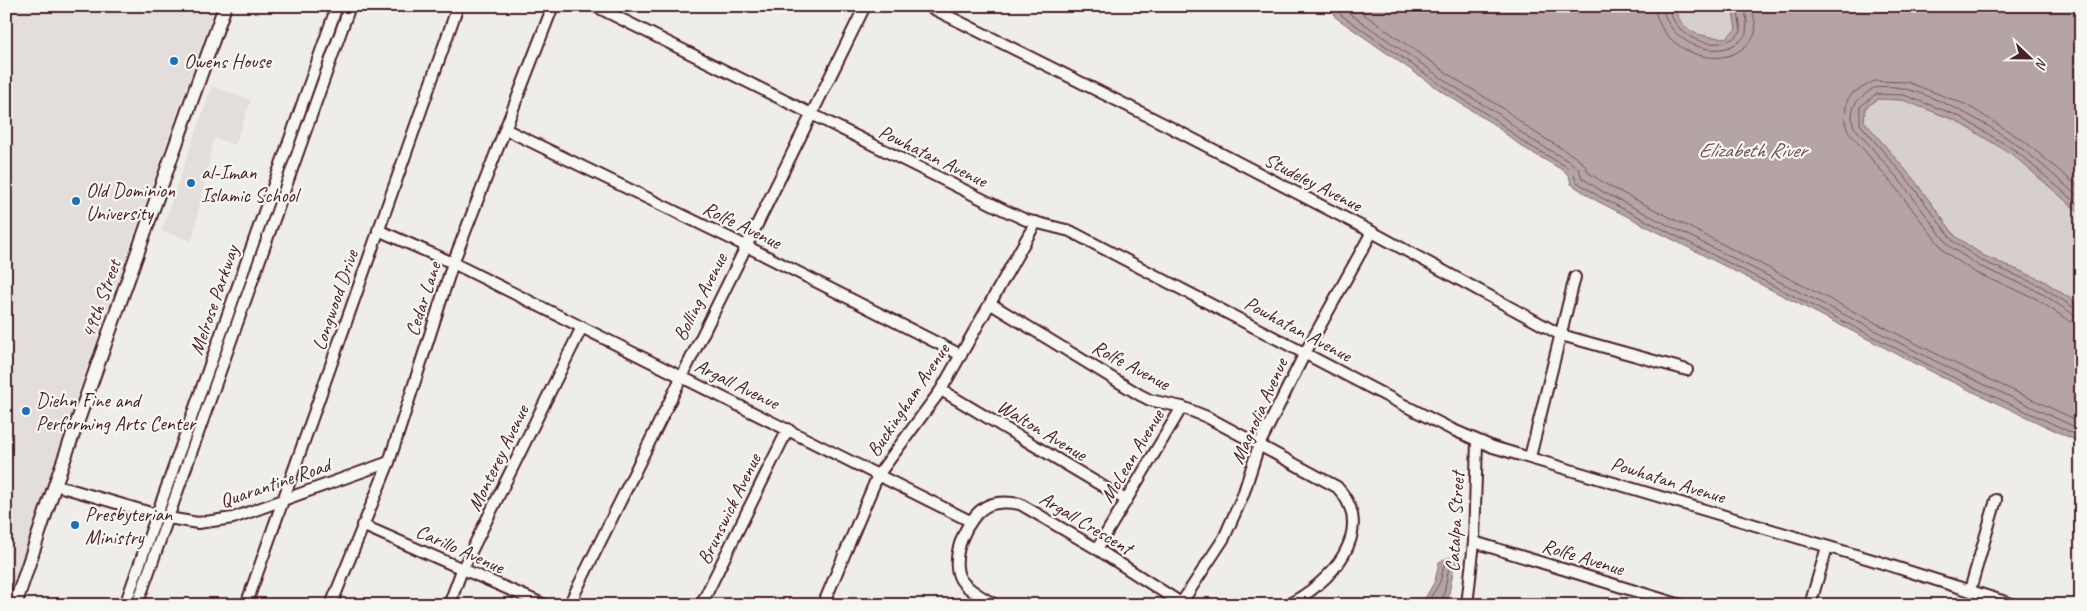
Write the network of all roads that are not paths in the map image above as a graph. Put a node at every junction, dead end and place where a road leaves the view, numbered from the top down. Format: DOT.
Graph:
graph roads {
  1 [pos="225,6"];
  2 [pos="337,6"];
  3 [pos="350,6"];
  4 [pos="458,6"];
  5 [pos="553,6"];
  6 [pos="595,6"];
  7 [pos="865,6"];
  8 [pos="928,6"];
  9 [pos="811,115"];
  10 [pos="505,129"];
  11 [pos="1036,222"];
  12 [pos="378,230"];
  13 [pos="1372,232"];
  14 [pos="746,246"];
  15 [pos="453,264"];
  16 [pos="1575,277"];
  17 [pos="991,304"];
  18 [pos="582,327"];
  19 [pos="1561,335"];
  20 [pos="1305,353"];
  21 [pos="961,355"];
  22 [pos="1687,370"];
  23 [pos="681,376"];
  24 [pos="941,390"];
  25 [pos="1182,407"];
  26 [pos="788,428"];
  27 [pos="1477,441"];
  28 [pos="1259,445"];
  29 [pos="1530,457"];
  30 [pos="389,462"];
  31 [pos="878,475"];
  32 [pos="55,485"];
  33 [pos="284,499"];
  34 [pos="1126,500"];
  35 [pos="1996,500"];
  36 [pos="157,515"];
  37 [pos="168,518"];
  38 [pos="970,521"];
  39 [pos="362,525"];
  40 [pos="1474,542"];
  41 [pos="1827,547"];
  42 [pos="1097,549"];
  43 [pos="462,570"];
  44 [pos="1970,590"];
  45 [pos="1182,604"];
  46 [pos="15,605"];
  47 [pos="125,605"];
  48 [pos="137,605"];
  49 [pos="246,605"];
  50 [pos="331,605"];
  51 [pos="449,605"];
  52 [pos="545,605"];
  53 [pos="569,605"];
  54 [pos="701,605"];
  55 [pos="823,605"];
  56 [pos="995,605"];
  57 [pos="1287,605"];
  58 [pos="1467,605"];
  59 [pos="1681,605"];
  60 [pos="1810,605"];
  61 [pos="2016,605"];
  1 -- 32 [label="street, 49th Street"];
  2 -- 36 [label="street, Melrose Parkway"];
  3 -- 37 [label="street, Melrose Parkway"];
  4 -- 12 [label="street, Longwood Drive"];
  5 -- 10 [label="street, Cedar Lane"];
  6 -- 9 [label="street, Powhatan Avenue"];
  7 -- 9 [label="street, Bolling Avenue"];
  8 -- 13 [label="street, Studeley Avenue"];
  9 -- 11 [label="street, Powhatan Avenue"];
  9 -- 14 [label="street, Bolling Avenue"];
  10 -- 14 [label="street, Rolfe Avenue"];
  10 -- 15 [label="street, Cedar Lane"];
  11 -- 17 [label="street, Buckingham Avenue"];
  11 -- 20 [label="street, Powhatan Avenue"];
  12 -- 15 [label="street, Argall Avenue"];
  12 -- 33 [label="street, Longwood Drive"];
  13 -- 19 [label="street, Studeley Avenue"];
  13 -- 20 [label="street, Magnolia Avenue"];
  14 -- 21 [label="street, Rolfe Avenue"];
  14 -- 23 [label="street, Bolling Avenue"];
  15 -- 18 [label="street, Argall Avenue"];
  15 -- 30 [label="street, Cedar Lane"];
  16 -- 19 [label="street"];
  17 -- 21 [label="street, Buckingham Avenue"];
  17 -- 25 [label="street, Rolfe Avenue"];
  18 -- 23 [label="street, Argall Avenue"];
  18 -- 43 [label="street, Monterey Avenue"];
  19 -- 22 [label="street, Studeley Avenue"];
  19 -- 29 [label="street"];
  20 -- 27 [label="street, Powhatan Avenue"];
  20 -- 28 [label="street, Magnolia Avenue"];
  21 -- 24 [label="street, Buckingham Avenue"];
  23 -- 26 [label="street, Argall Avenue"];
  23 -- 53 [label="street, Bolling Avenue"];
  24 -- 31 [label="street, Buckingham Avenue"];
  24 -- 34 [label="street, Walton Avenue"];
  25 -- 28 [label="street, Rolfe Avenue"];
  25 -- 34 [label="street, McLean Avenue"];
  26 -- 31 [label="street, Argall Avenue"];
  26 -- 54 [label="street, Brunswick Avenue"];
  27 -- 29 [label="street, Powhatan Avenue"];
  27 -- 40 [label="street, Catalpa Street"];
  28 -- 45 [label="street, Magnolia Avenue"];
  28 -- 57 [label="street, Rolfe Avenue"];
  29 -- 41 [label="street, Powhatan Avenue"];
  30 -- 33 [label="street, Quarantine Road"];
  30 -- 39 [label="street, Cedar Lane"];
  31 -- 38 [label="street, Argall Avenue"];
  31 -- 55 [label="street, Buckingham Avenue"];
  32 -- 36 [label="street, Quarantine Road"];
  32 -- 46 [label="street, 49th Street"];
  33 -- 37 [label="street, Quarantine Road"];
  33 -- 49 [label="street, Longwood Drive"];
  34 -- 42 [label="street, McLean Avenue"];
  35 -- 44 [label="street"];
  36 -- 37 [label="street, Quarantine Road"];
  36 -- 47 [label="street, Melrose Parkway"];
  37 -- 48 [label="street, Melrose Parkway"];
  38 -- 42 [label="street, Argall Crescent"];
  38 -- 56 [label="street"];
  39 -- 43 [label="street, Carillo Avenue"];
  39 -- 50 [label="street, Cedar Lane"];
  40 -- 58 [label="street, Catalpa Street"];
  40 -- 59 [label="street, Rolfe Avenue"];
  41 -- 44 [label="street, Powhatan Avenue"];
  41 -- 60 [label="street"];
  42 -- 45 [label="street, Argall Crescent"];
  43 -- 51 [label="street, Monterey Avenue"];
  43 -- 52 [label="street, Carillo Avenue"];
  44 -- 61 [label="street, Powhatan Avenue"];
}
